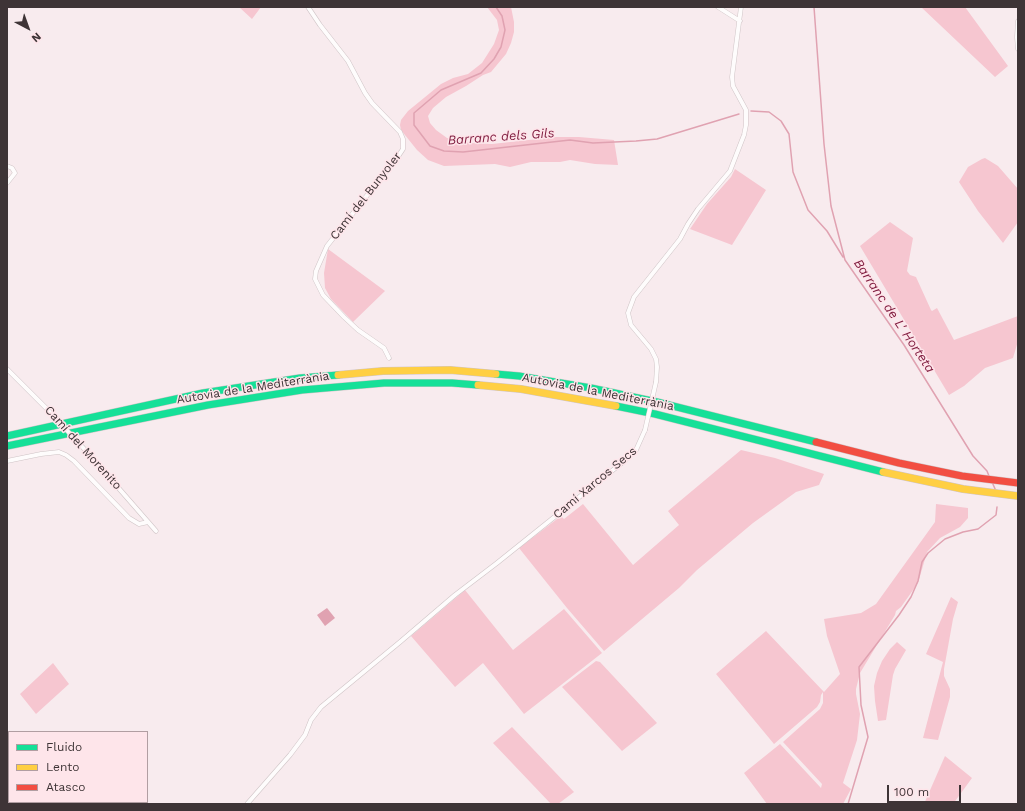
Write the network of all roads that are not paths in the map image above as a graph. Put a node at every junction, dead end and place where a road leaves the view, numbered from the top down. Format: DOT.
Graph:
graph roads {
  1 [pos="308,7"];
  2 [pos="718,7"];
  3 [pos="741,7"];
  4 [pos="740,21"];
  5 [pos="1018,21"];
  6 [pos="1018,49"];
  7 [pos="7,166"];
  8 [pos="7,183"];
  9 [pos="389,358"];
  10 [pos="7,369"];
  11 [pos="7,436"];
  12 [pos="7,446"];
  13 [pos="7,461"];
  14 [pos="1018,483"];
  15 [pos="1018,496"];
  16 [pos="148,522"];
  17 [pos="156,531"];
  18 [pos="247,804"];
  1 -- 9 [label="street, Camí del Bunyoler"];
  2 -- 4 [label="street"];
  3 -- 4 [label="street, Camí Xarcos Secs"];
  4 -- 18 [label="street, Camí Xarcos Secs, bridge"];
  5 -- 6 [label="street"];
  7 -- 8 [label="street"];
  10 -- 16 [label="street, Camí del Morenito, bridge"];
  11 -- 14 [label="highway, Autovia de la Mediterrània"];
  12 -- 15 [label="highway, Autovia de la Mediterrània"];
  13 -- 16 [label="street"];
  16 -- 17 [label="street, Camí del Morenito"];
}
